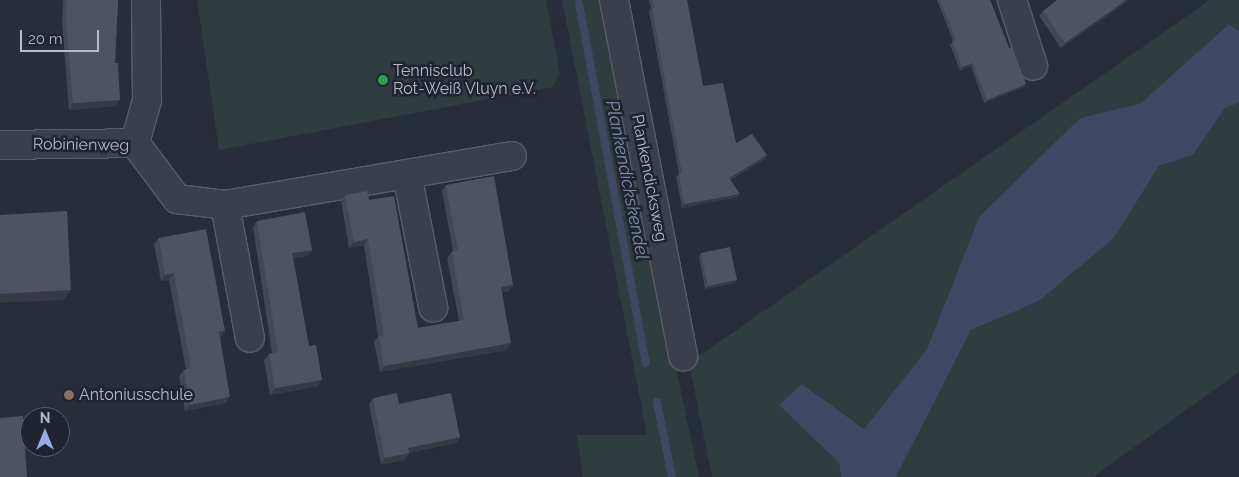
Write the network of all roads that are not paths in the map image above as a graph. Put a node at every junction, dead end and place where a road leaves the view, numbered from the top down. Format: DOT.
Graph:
graph roads {
  1 [pos="146,0"];
  2 [pos="614,0"];
  3 [pos="1017,2"];
  4 [pos="1032,66"];
  5 [pos="135,143"];
  6 [pos="0,144"];
  7 [pos="512,156"];
  8 [pos="407,174"];
  9 [pos="225,205"];
  10 [pos="433,307"];
  11 [pos="250,338"];
  12 [pos="683,356"];
  1 -- 5 [label="street"];
  2 -- 12 [label="street, Plankendicksweg"];
  3 -- 4 [label="street"];
  5 -- 6 [label="street, Robinienweg"];
  5 -- 9 [label="street, Robinienweg"];
  7 -- 8 [label="street, Robinienweg"];
  8 -- 9 [label="street, Robinienweg"];
  8 -- 10 [label="street"];
  9 -- 11 [label="street"];
}
